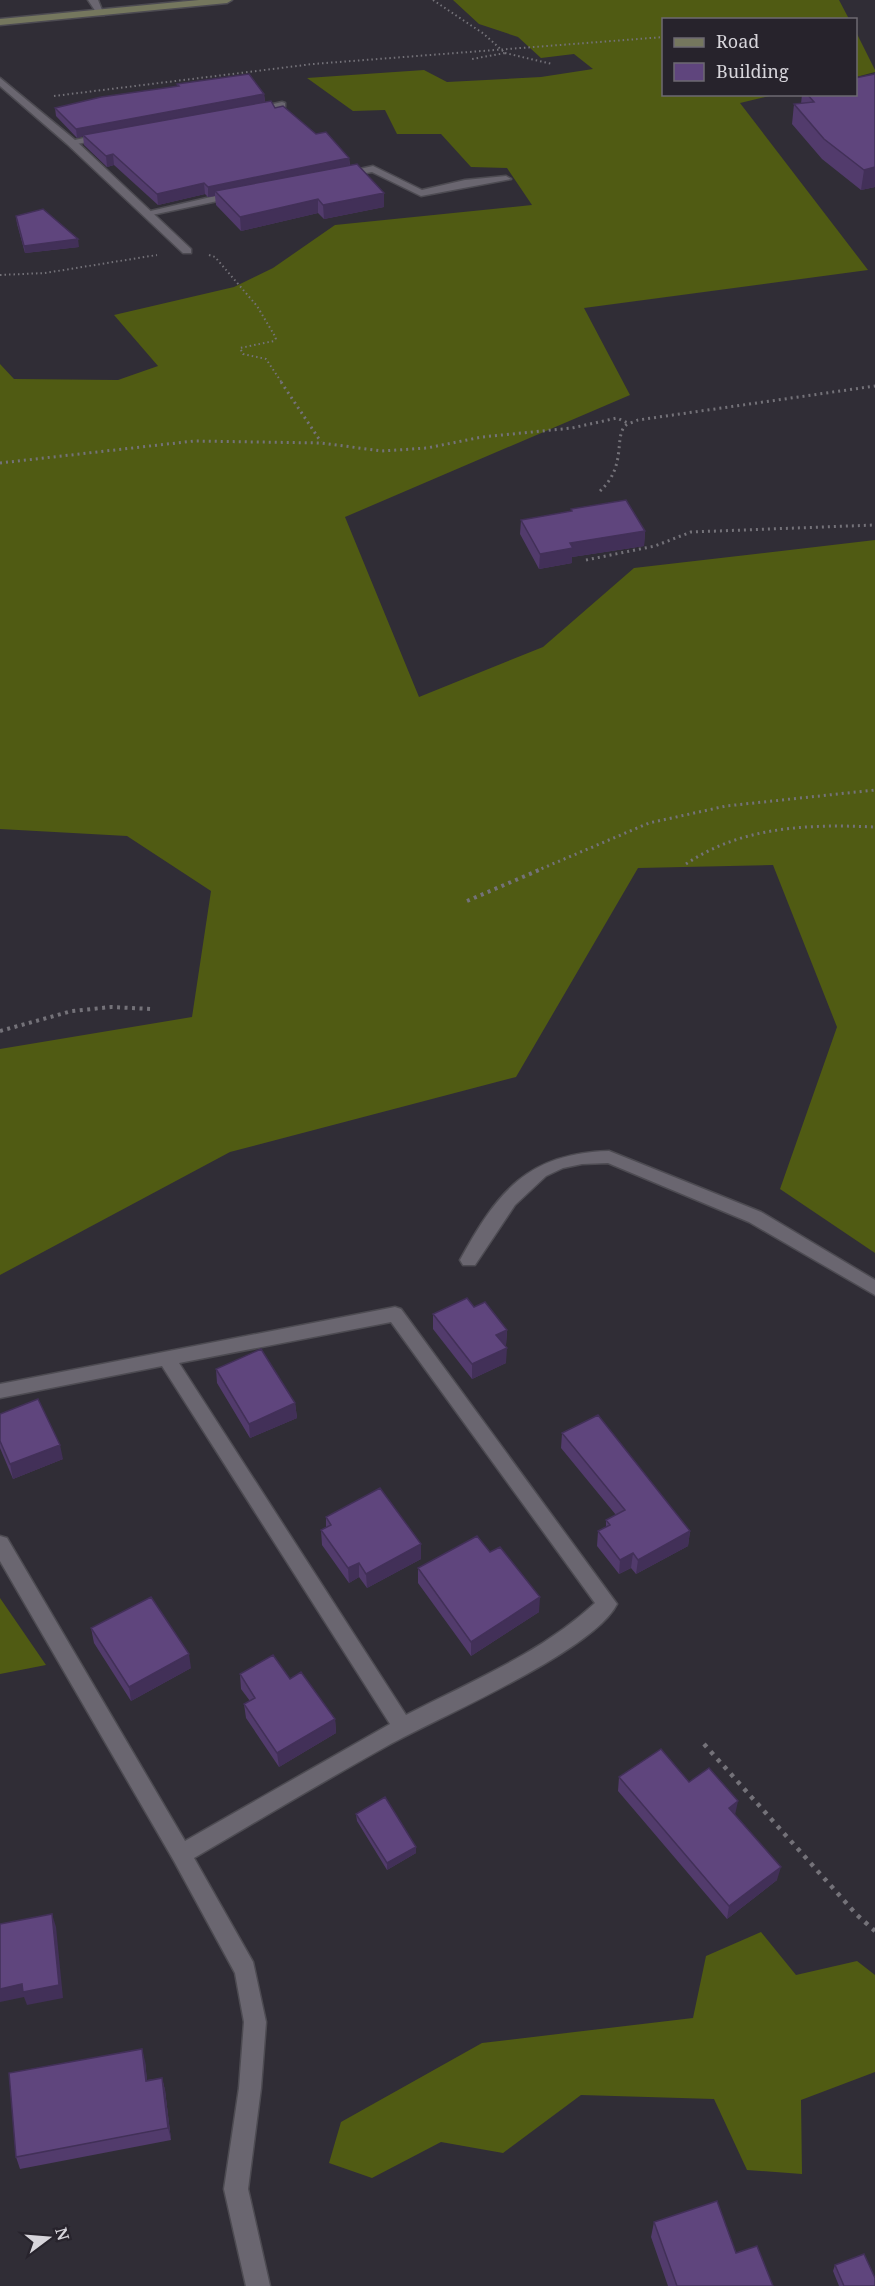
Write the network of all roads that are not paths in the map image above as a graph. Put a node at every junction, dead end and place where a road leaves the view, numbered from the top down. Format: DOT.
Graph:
graph roads {
  1 [pos="93,0"];
  2 [pos="227,0"];
  3 [pos="101,13"];
  4 [pos="0,22"];
  5 [pos="0,81"];
  6 [pos="282,105"];
  7 [pos="246,111"];
  8 [pos="117,134"];
  9 [pos="71,142"];
  10 [pos="331,176"];
  11 [pos="506,179"];
  12 [pos="246,193"];
  13 [pos="147,213"];
  14 [pos="187,251"];
  15 [pos="469,1260"];
  16 [pos="875,1288"];
  17 [pos="167,1359"];
  18 [pos="0,1391"];
  19 [pos="0,1544"];
  20 [pos="403,1727"];
  21 [pos="181,1854"];
  22 [pos="258,2286"];
  1 -- 3 [label="street"];
  2 -- 3 [label="main road"];
  3 -- 4 [label="main road"];
  5 -- 9 [label="street"];
  6 -- 7 [label="street"];
  8 -- 9 [label="street"];
  9 -- 13 [label="street"];
  10 -- 11 [label="street"];
  12 -- 13 [label="street"];
  13 -- 14 [label="street"];
  15 -- 16 [label="street"];
  17 -- 18 [label="street"];
  17 -- 20 [label="street"];
  17 -- 20 [label="street"];
  19 -- 21 [label="street"];
  20 -- 21 [label="street"];
  21 -- 22 [label="street"];
}
